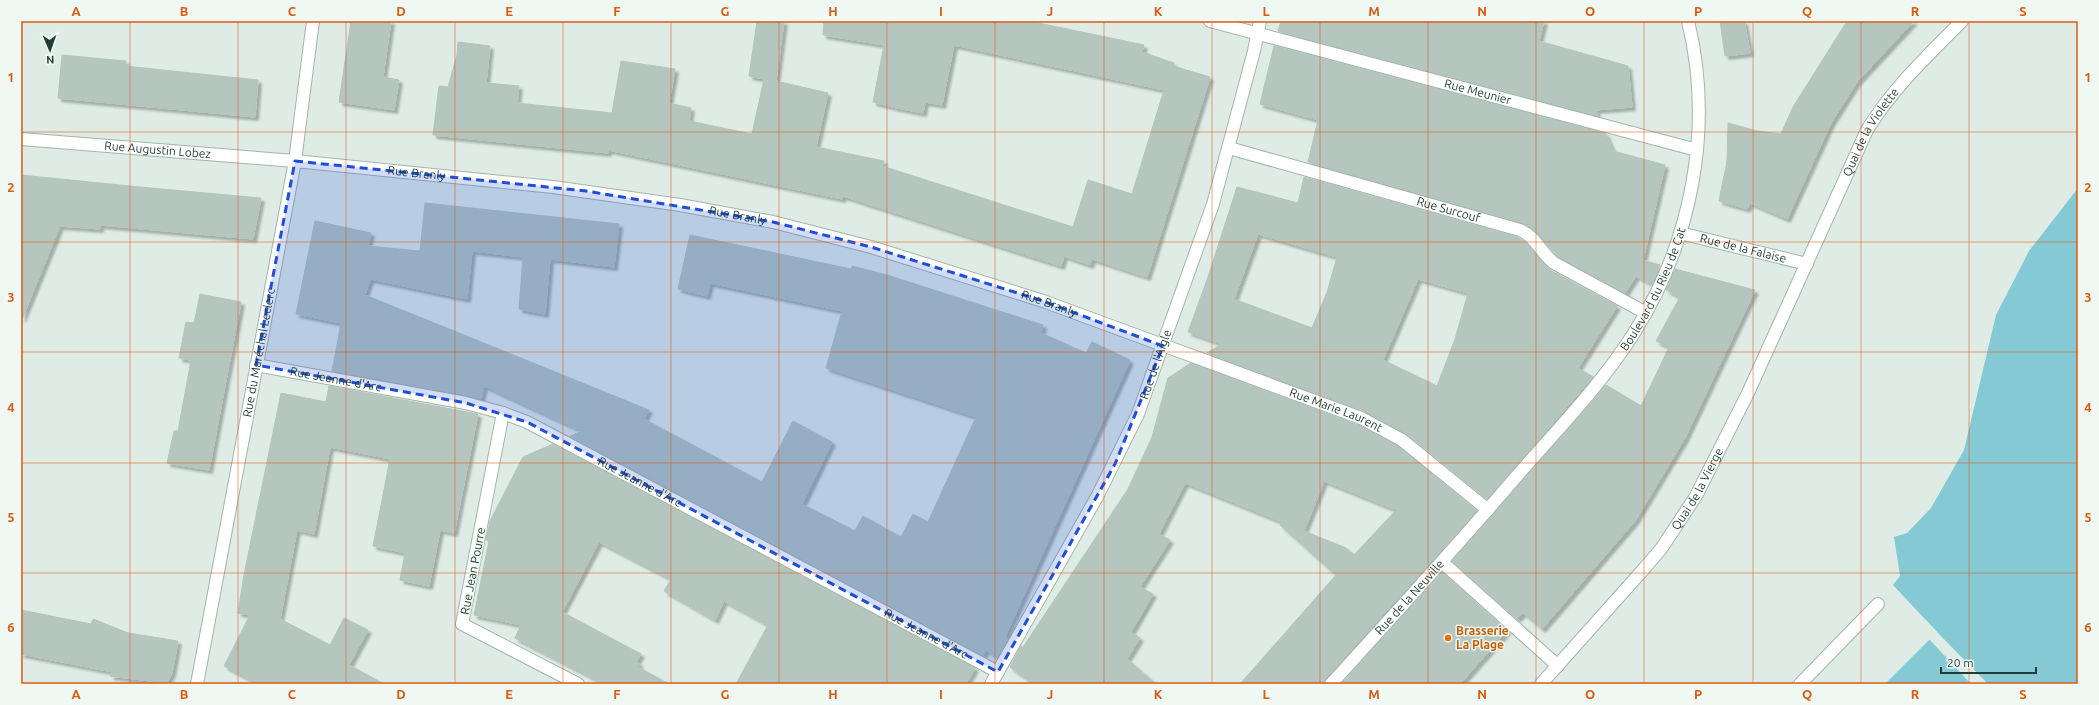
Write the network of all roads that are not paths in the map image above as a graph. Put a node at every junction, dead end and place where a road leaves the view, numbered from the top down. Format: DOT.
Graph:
graph roads {
  1 [pos="313,21"];
  2 [pos="1210,21"];
  3 [pos="1688,21"];
  4 [pos="1962,21"];
  5 [pos="1259,27"];
  6 [pos="21,139"];
  7 [pos="1229,148"];
  8 [pos="1697,150"];
  9 [pos="295,161"];
  10 [pos="1680,233"];
  11 [pos="1807,264"];
  12 [pos="1646,313"];
  13 [pos="1164,346"];
  14 [pos="256,365"];
  15 [pos="503,413"];
  16 [pos="1488,510"];
  17 [pos="1442,562"];
  18 [pos="1878,604"];
  19 [pos="1558,666"];
  20 [pos="998,672"];
  21 [pos="197,684"];
  22 [pos="578,684"];
  23 [pos="991,684"];
  24 [pos="1331,684"];
  25 [pos="1541,684"];
  26 [pos="1800,684"];
  1 -- 9 [label="street, Rue du Maréchal Leclerc"];
  2 -- 5 [label="street, Rue Meunier"];
  3 -- 8 [label="street, Boulevard du Rieu de Cat"];
  4 -- 11 [label="street, Quai de la Violette"];
  5 -- 7 [label="street, Rue de l'Aigle"];
  5 -- 8 [label="street, Rue Meunier"];
  6 -- 9 [label="street, Rue Augustin Lobez"];
  7 -- 12 [label="street, Rue Surcouf"];
  7 -- 13 [label="street, Rue de l'Aigle"];
  8 -- 10 [label="street, Boulevard du Rieu de Cat"];
  9 -- 13 [label="street, Rue Branly"];
  9 -- 14 [label="street, Rue du Maréchal Leclerc"];
  10 -- 11 [label="street, Rue de la Falaise"];
  10 -- 12 [label="street, Boulevard du Rieu de Cat"];
  11 -- 19 [label="street, Quai de la Vierge"];
  12 -- 16 [label="street, Boulevard du Rieu de Cat"];
  13 -- 16 [label="street, Rue Marie Laurent"];
  13 -- 20 [label="street, Rue de l'Aigle"];
  14 -- 15 [label="street, Rue Jeanne d'Arc"];
  14 -- 21 [label="street, Rue du Maréchal Leclerc"];
  15 -- 20 [label="street, Rue Jeanne d'Arc"];
  15 -- 22 [label="street, Rue Jean Pourre"];
  16 -- 17 [label="street, Rue de la Neuville"];
  17 -- 19 [label="street"];
  17 -- 24 [label="street, Rue de la Neuville"];
  18 -- 26 [label="street"];
  19 -- 25 [label="street, Quai de la Vierge"];
  20 -- 23 [label="street, Rue de l'Aigle"];
}
